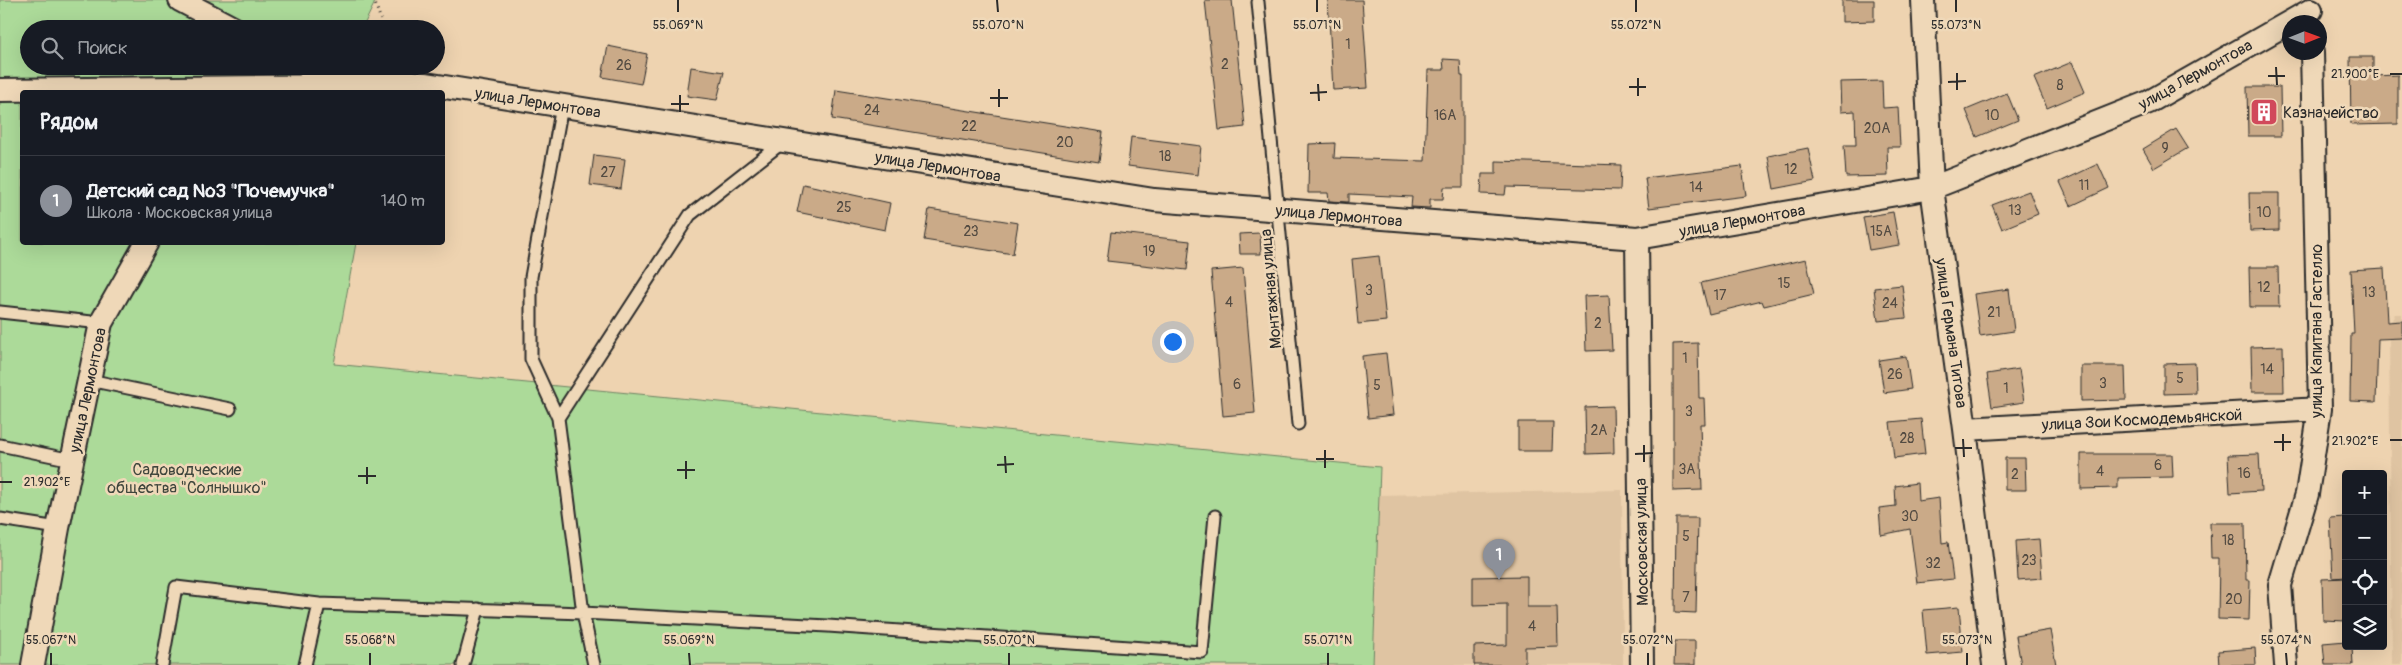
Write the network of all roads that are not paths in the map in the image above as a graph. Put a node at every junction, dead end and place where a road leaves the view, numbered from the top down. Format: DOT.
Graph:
graph roads {
  1 [pos="180,0"];
  2 [pos="1923,0"];
  3 [pos="1258,2"];
  4 [pos="2312,11"];
  5 [pos="218,20"];
  6 [pos="2312,60"];
  7 [pos="319,75"];
  8 [pos="339,89"];
  9 [pos="0,90"];
  10 [pos="562,106"];
  11 [pos="784,141"];
  12 [pos="1932,188"];
  13 [pos="1279,210"];
  14 [pos="1637,238"];
  15 [pos="145,245"];
  16 [pos="0,312"];
  17 [pos="101,323"];
  18 [pos="89,380"];
  19 [pos="230,409"];
  20 [pos="2320,409"];
  21 [pos="558,418"];
  22 [pos="1298,424"];
  23 [pos="1965,429"];
  24 [pos="0,445"];
  25 [pos="72,460"];
  26 [pos="1215,516"];
  27 [pos="0,519"];
  28 [pos="58,528"];
  29 [pos="319,604"];
  30 [pos="478,609"];
  31 [pos="583,613"];
  32 [pos="33,665"];
  33 [pos="162,665"];
  34 [pos="305,665"];
  35 [pos="463,665"];
  36 [pos="594,665"];
  37 [pos="1642,665"];
  38 [pos="1994,665"];
  39 [pos="2286,665"];
  1 -- 5 [label="street"];
  2 -- 12 [label="street, улица Германа Титова"];
  3 -- 13 [label="lane, Монтажная улица"];
  4 -- 12 [label="street, улица Лермонтова"];
  6 -- 20 [label="street, улица Капитана Гастелло"];
  7 -- 8 [label="street"];
  8 -- 9 [label="street, улица Лермонтова"];
  8 -- 10 [label="street, улица Лермонтова"];
  10 -- 11 [label="street, улица Лермонтова"];
  10 -- 21 [label="lane"];
  11 -- 13 [label="street, улица Лермонтова"];
  11 -- 21 [label="lane"];
  12 -- 14 [label="street, улица Лермонтова"];
  12 -- 23 [label="street, улица Германа Титова"];
  13 -- 14 [label="street, улица Лермонтова"];
  13 -- 22 [label="lane, Монтажная улица"];
  14 -- 37 [label="street, Московская улица"];
  15 -- 17 [label="street, улица Лермонтова"];
  16 -- 17 [label="lane"];
  17 -- 18 [label="street, улица Лермонтова"];
  18 -- 19 [label="lane"];
  18 -- 25 [label="street, улица Лермонтова"];
  20 -- 23 [label="street, улица Зои Космодемьянской"];
  20 -- 39 [label="street, улица Капитана Гастелло"];
  21 -- 31 [label="lane"];
  23 -- 38 [label="street, улица Германа Титова"];
  24 -- 25 [label="lane"];
  25 -- 28 [label="street, улица Лермонтова"];
  26 -- 31 [label="lane"];
  27 -- 28 [label="lane"];
  28 -- 32 [label="street, улица Лермонтова"];
  29 -- 30 [label="lane"];
  29 -- 33 [label="lane"];
  29 -- 34 [label="lane"];
  30 -- 31 [label="lane"];
  30 -- 35 [label="lane"];
  31 -- 36 [label="lane"];
}
